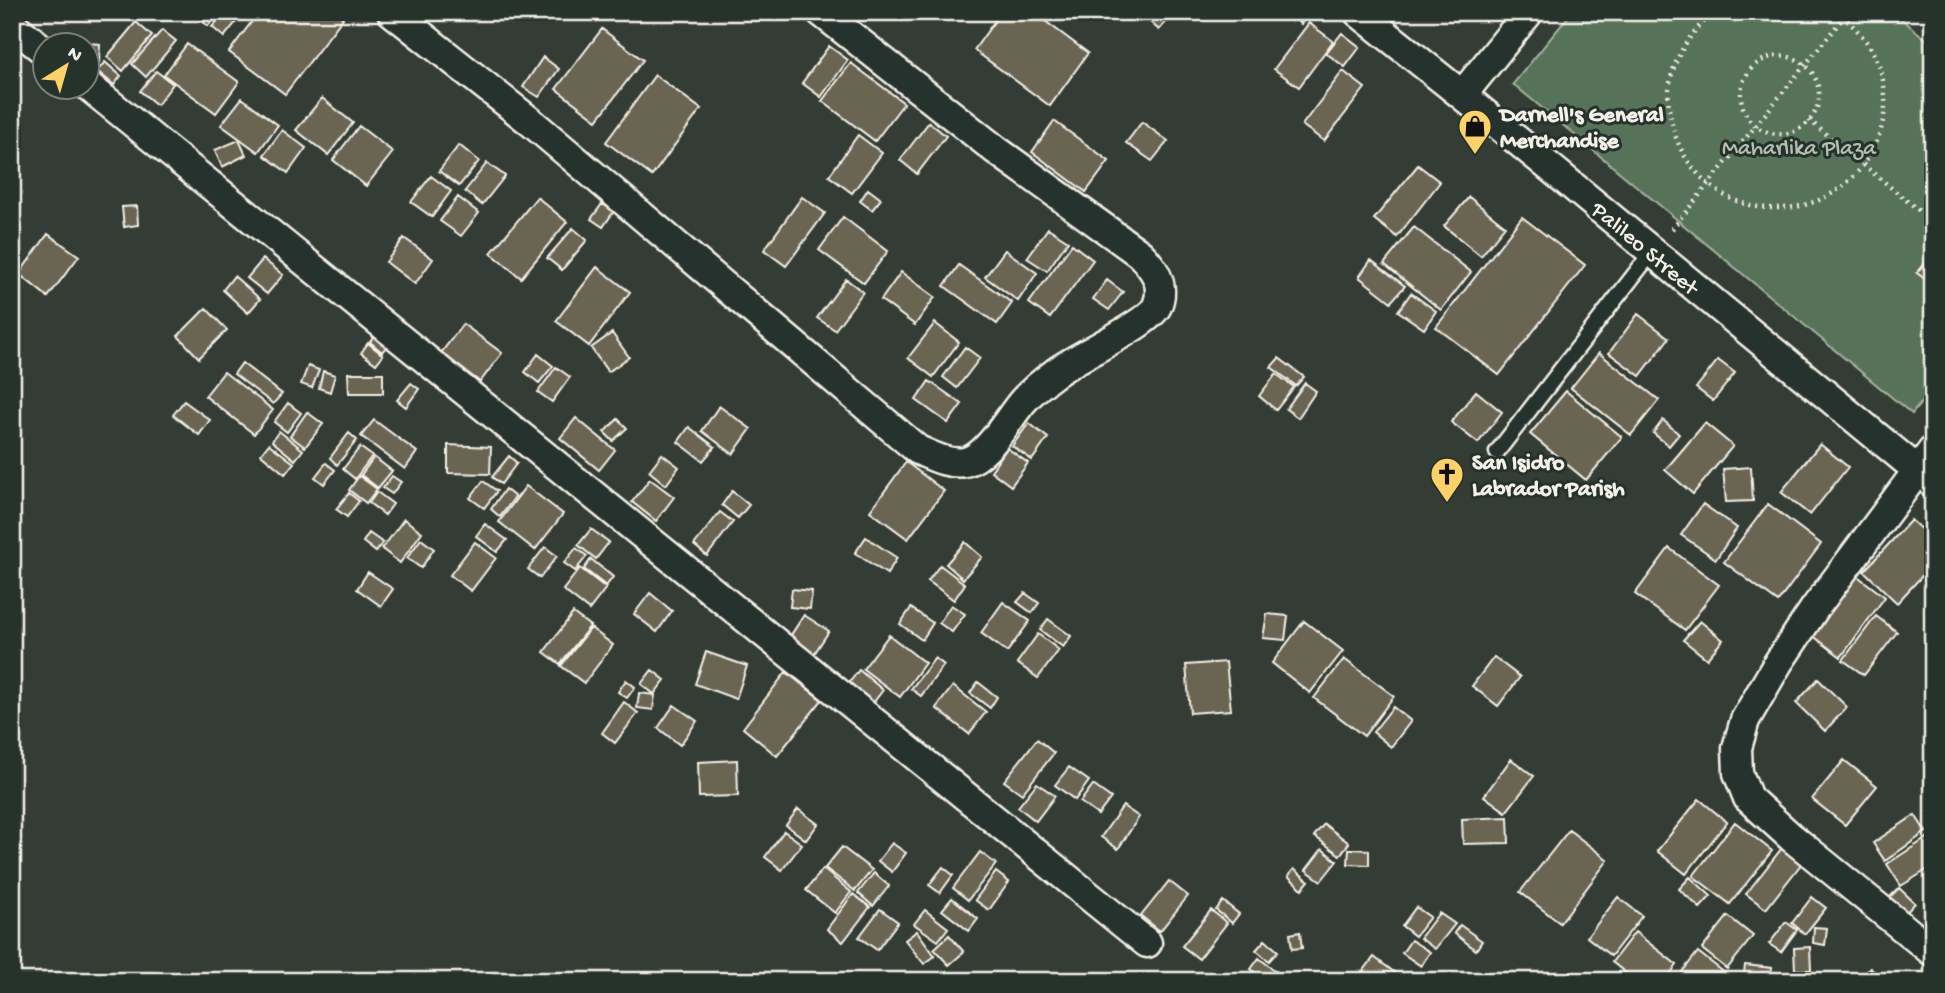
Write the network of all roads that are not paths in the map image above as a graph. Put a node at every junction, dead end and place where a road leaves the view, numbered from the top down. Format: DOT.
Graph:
graph roads {
  1 [pos="392,12"];
  2 [pos="821,12"];
  3 [pos="1358,12"];
  4 [pos="1530,12"];
  5 [pos="12,25"];
  6 [pos="32,41"];
  7 [pos="1462,95"];
  8 [pos="102,97"];
  9 [pos="1652,252"];
  10 [pos="1497,452"];
  11 [pos="1927,467"];
  12 [pos="1147,943"];
  13 [pos="1933,952"];
  1 -- 2 [label="street"];
  3 -- 7 [label="street, Palileo Street"];
  4 -- 7 [label="street"];
  5 -- 6 [label="street"];
  7 -- 9 [label="street, Palileo Street"];
  8 -- 12 [label="street"];
  9 -- 10 [label="lane"];
  9 -- 11 [label="street, Palileo Street"];
  11 -- 13 [label="street"];
}
